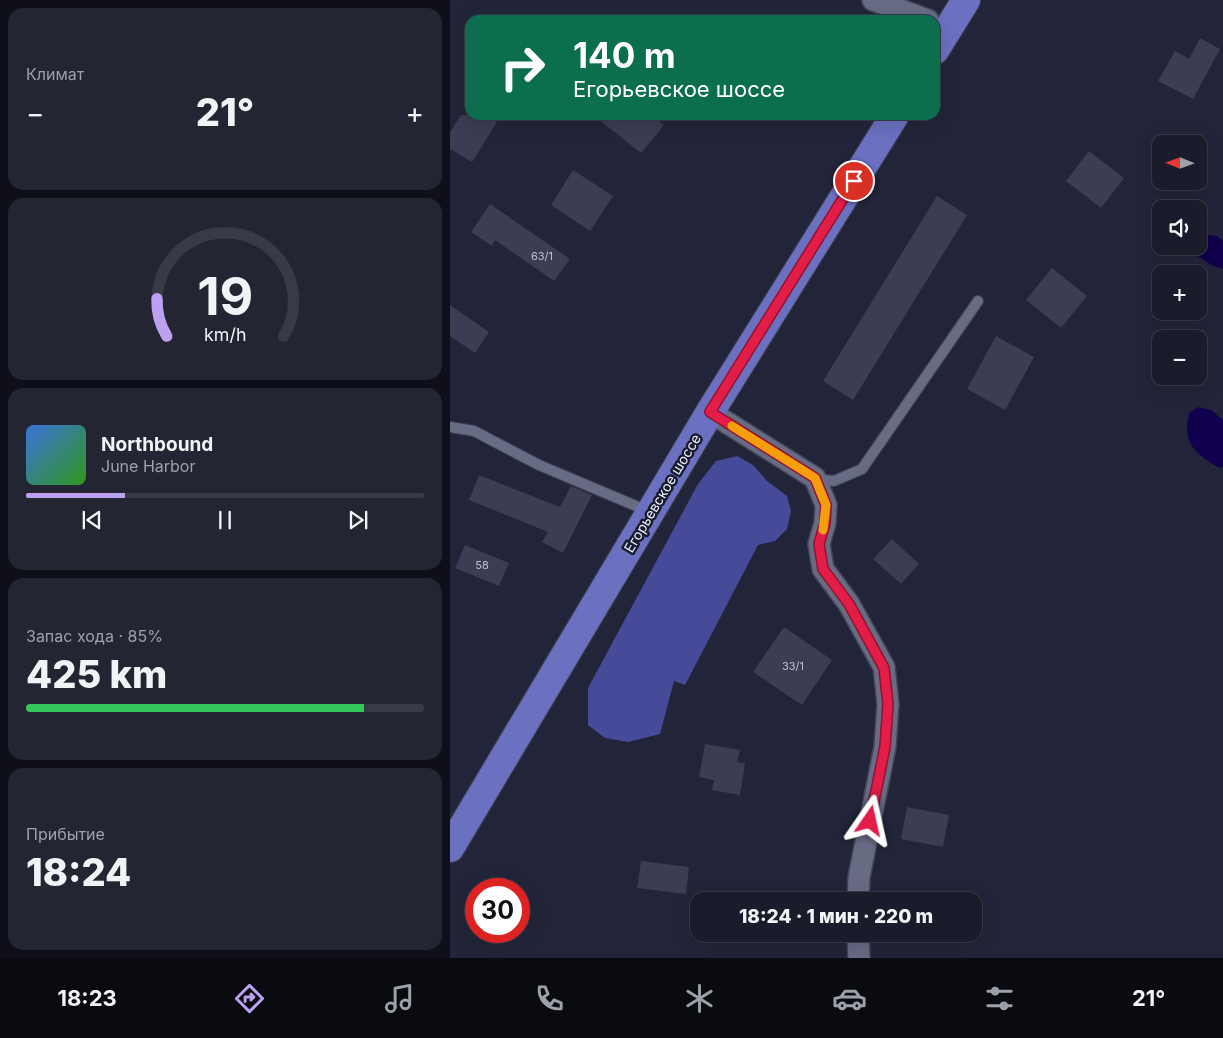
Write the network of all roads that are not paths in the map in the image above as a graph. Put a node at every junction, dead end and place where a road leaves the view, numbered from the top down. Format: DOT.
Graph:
graph roads {
  1 [pos="873,0"];
  2 [pos="966,0"];
  3 [pos="905,15"];
  4 [pos="940,27"];
  5 [pos="891,120"];
  6 [pos="978,301"];
  7 [pos="710,412"];
  8 [pos="450,427"];
  9 [pos="815,478"];
  10 [pos="650,512"];
  11 [pos="450,848"];
  12 [pos="858,892"];
  13 [pos="858,942"];
  14 [pos="859,958"];
  1 -- 3 [label="street"];
  2 -- 4 [label="main road"];
  5 -- 7 [label="main road, Егорьевское шоссе"];
  6 -- 9 [label="lane"];
  7 -- 9 [label="street"];
  7 -- 10 [label="main road, Егорьевское шоссе"];
  8 -- 10 [label="lane"];
  9 -- 12 [label="street"];
  10 -- 11 [label="main road, Егорьевское шоссе"];
  13 -- 14 [label="street"];
}
